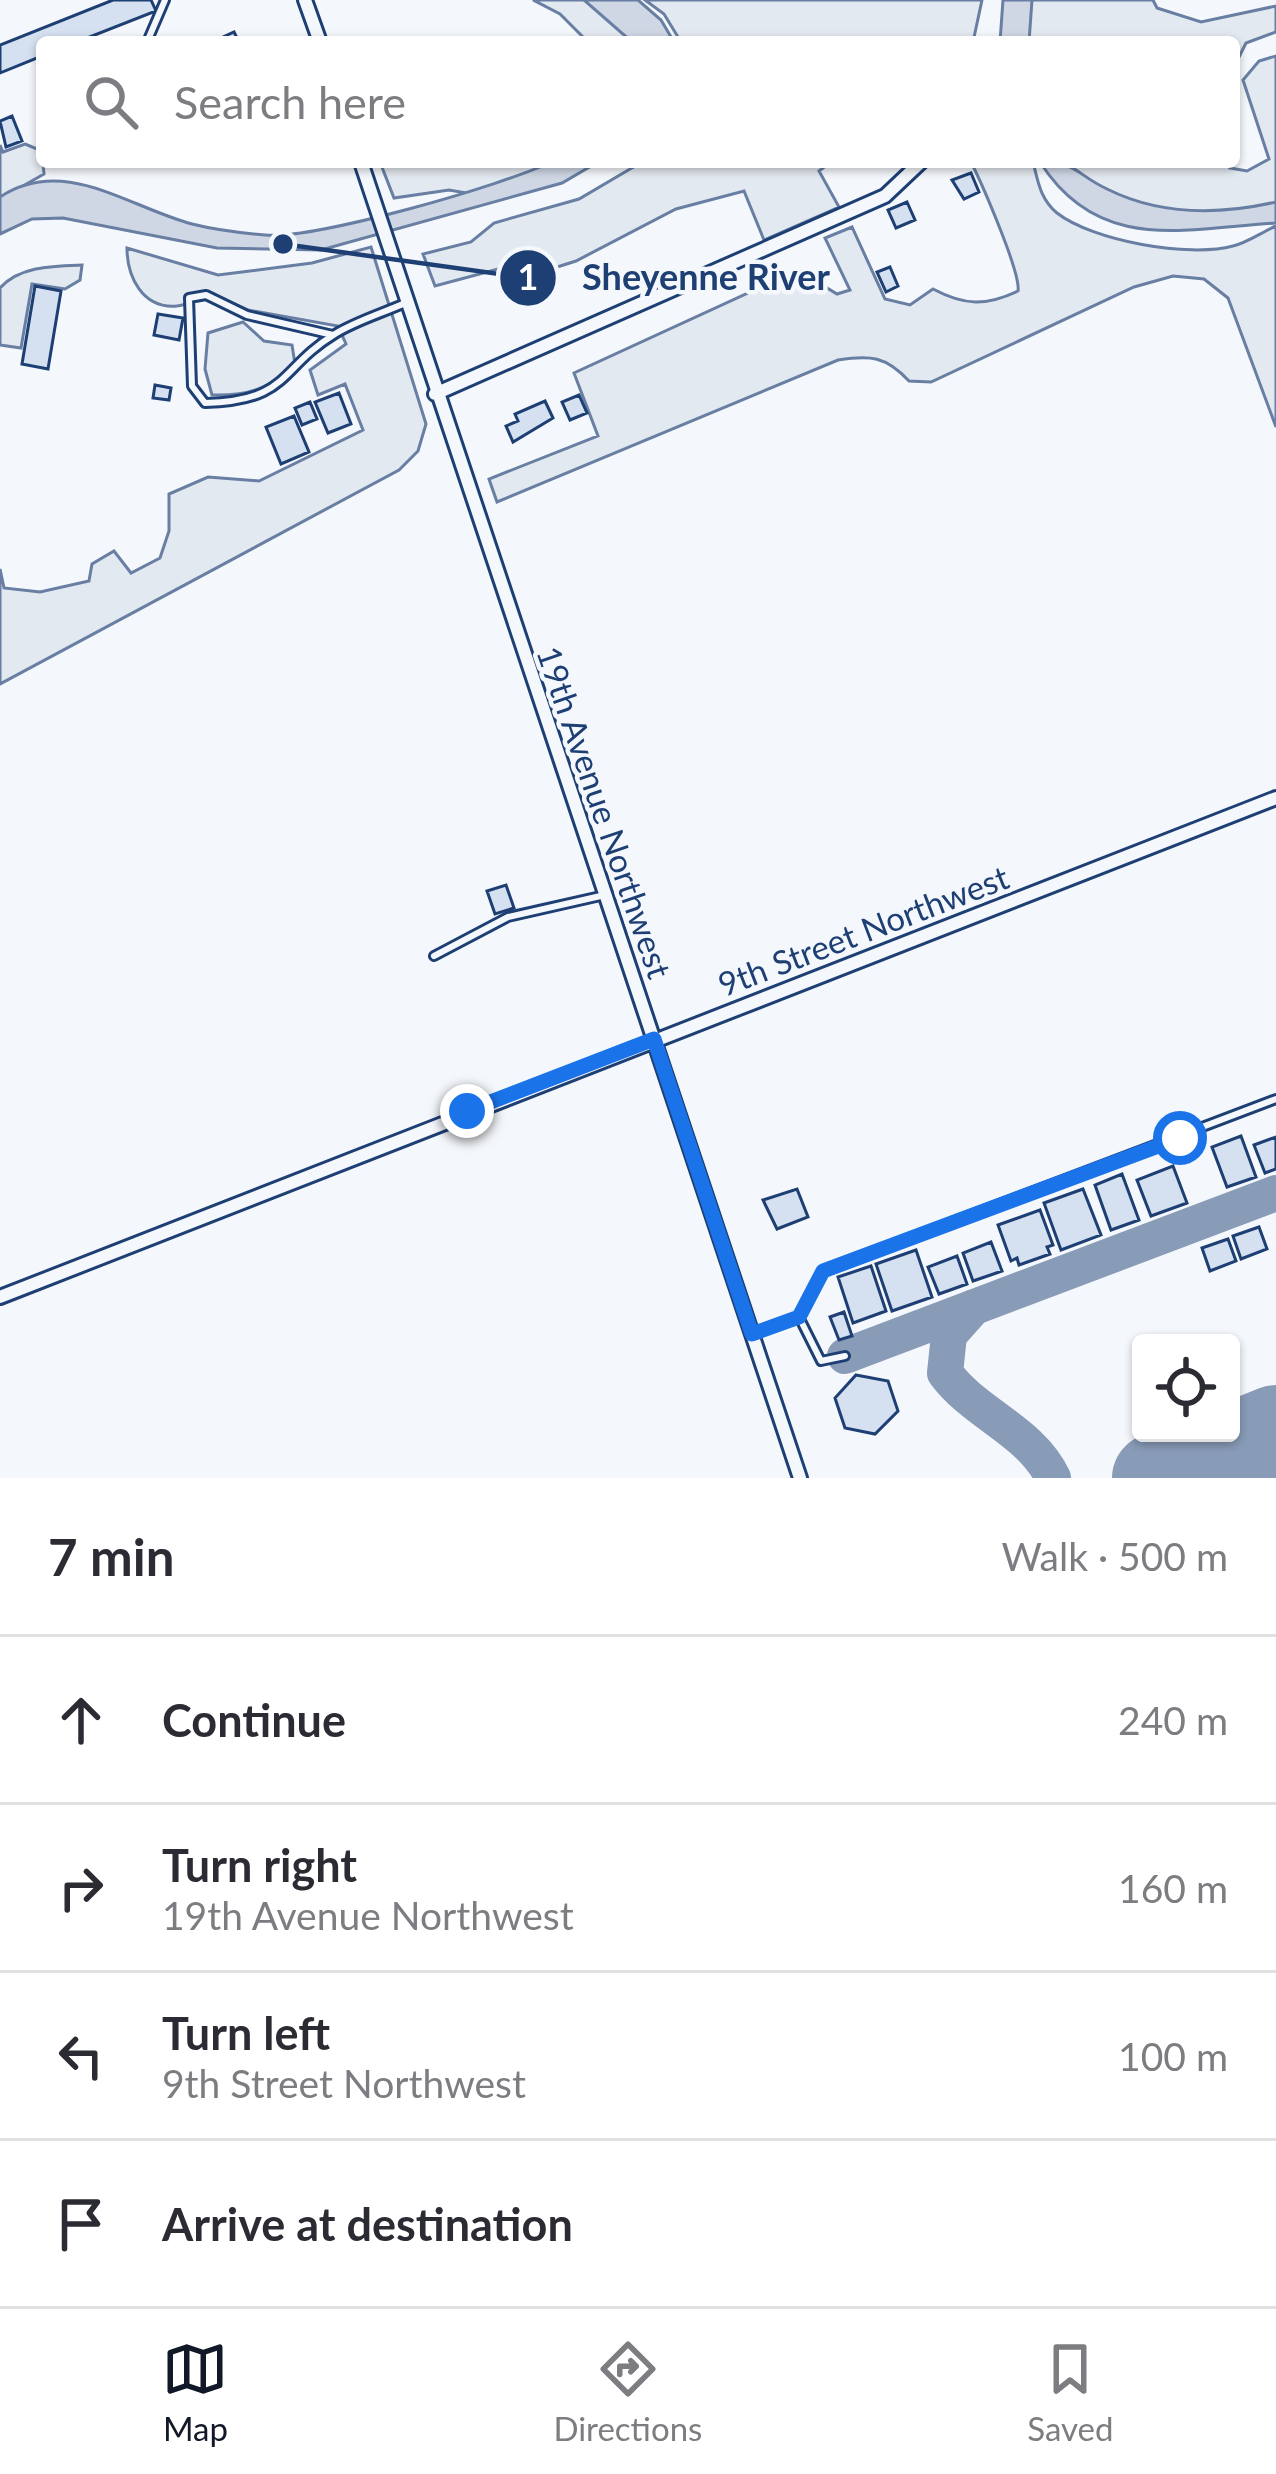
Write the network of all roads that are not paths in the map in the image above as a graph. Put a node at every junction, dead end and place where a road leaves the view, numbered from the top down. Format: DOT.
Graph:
graph roads {
  1 [pos="165,0"];
  2 [pos="305,0"];
  3 [pos="150,36"];
  4 [pos="317,36"];
  5 [pos="363,168"];
  6 [pos="915,168"];
  7 [pos="405,303"];
  8 [pos="333,335"];
  9 [pos="435,394"];
  10 [pos="1276,797"];
  11 [pos="606,895"];
  12 [pos="434,956"];
  13 [pos="654,1039"];
  14 [pos="1276,1099"];
  15 [pos="0,1297"];
  16 [pos="799,1317"];
  17 [pos="752,1334"];
  18 [pos="845,1356"];
  19 [pos="800,1478"];
  1 -- 3 [label="lane"];
  2 -- 4 [label="street"];
  5 -- 7 [label="street, 19th Avenue Northwest"];
  6 -- 9 [label="street"];
  7 -- 8 [label="lane"];
  7 -- 9 [label="street, 19th Avenue Northwest"];
  8 -- 8 [label="lane"];
  9 -- 11 [label="street, 19th Avenue Northwest"];
  10 -- 13 [label="street, 9th Street Northwest"];
  11 -- 12 [label="lane"];
  11 -- 13 [label="street, 19th Avenue Northwest"];
  13 -- 15 [label="street, 9th Street Northwest"];
  13 -- 17 [label="street, 19th Avenue Northwest"];
  14 -- 16 [label="lane"];
  16 -- 17 [label="lane"];
  16 -- 18 [label="lane"];
  17 -- 19 [label="street, 19th Avenue Northwest"];
}
